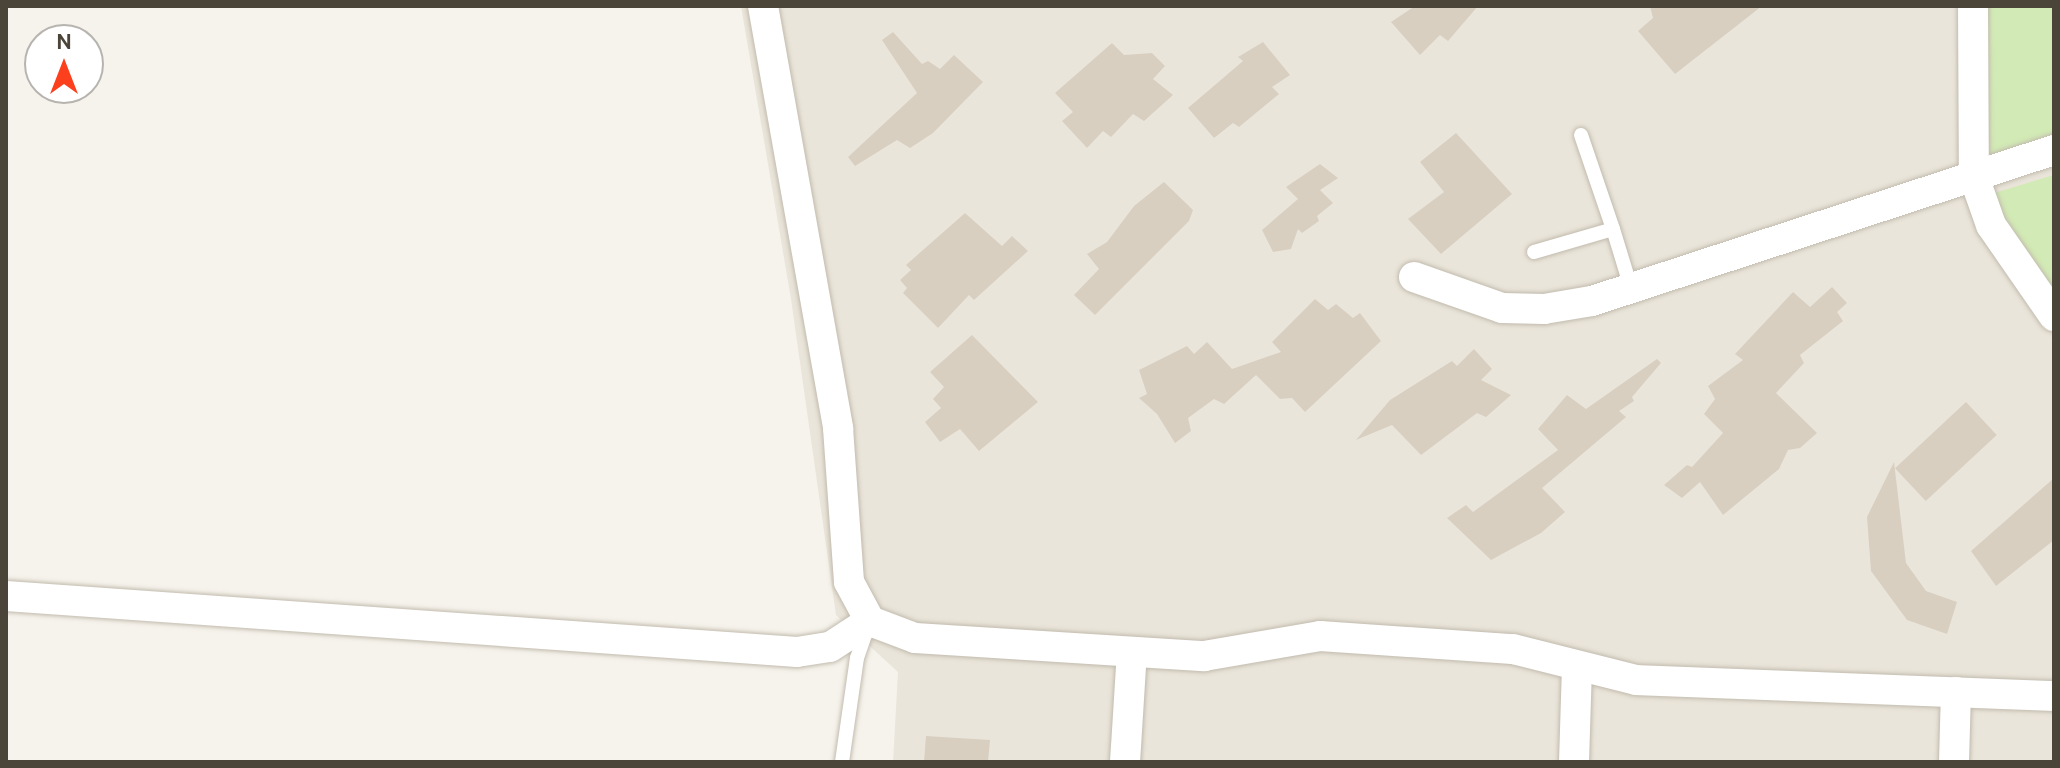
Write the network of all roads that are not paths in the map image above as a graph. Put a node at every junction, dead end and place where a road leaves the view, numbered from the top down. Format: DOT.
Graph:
graph roads {
  1 [pos="763,6"];
  2 [pos="1973,6"];
  3 [pos="1581,135"];
  4 [pos="2054,150"];
  5 [pos="1974,177"];
  6 [pos="1613,229"];
  7 [pos="1534,252"];
  8 [pos="1414,277"];
  9 [pos="1631,288"];
  10 [pos="2054,316"];
  11 [pos="6,596"];
  12 [pos="870,621"];
  13 [pos="1132,652"];
  14 [pos="1577,667"];
  15 [pos="1956,692"];
  16 [pos="2054,696"];
  17 [pos="842,762"];
  18 [pos="1125,762"];
  19 [pos="1574,762"];
  20 [pos="1954,762"];
  1 -- 12 [label="street"];
  2 -- 5 [label="street"];
  3 -- 6 [label="lane"];
  4 -- 5 [label="street"];
  5 -- 9 [label="street"];
  5 -- 10 [label="street"];
  6 -- 7 [label="lane"];
  6 -- 9 [label="lane"];
  8 -- 9 [label="street"];
  11 -- 12 [label="street"];
  12 -- 13 [label="street"];
  12 -- 17 [label="lane"];
  13 -- 14 [label="street"];
  13 -- 18 [label="street"];
  14 -- 15 [label="street"];
  14 -- 19 [label="street"];
  15 -- 16 [label="street"];
  15 -- 20 [label="street"];
}
